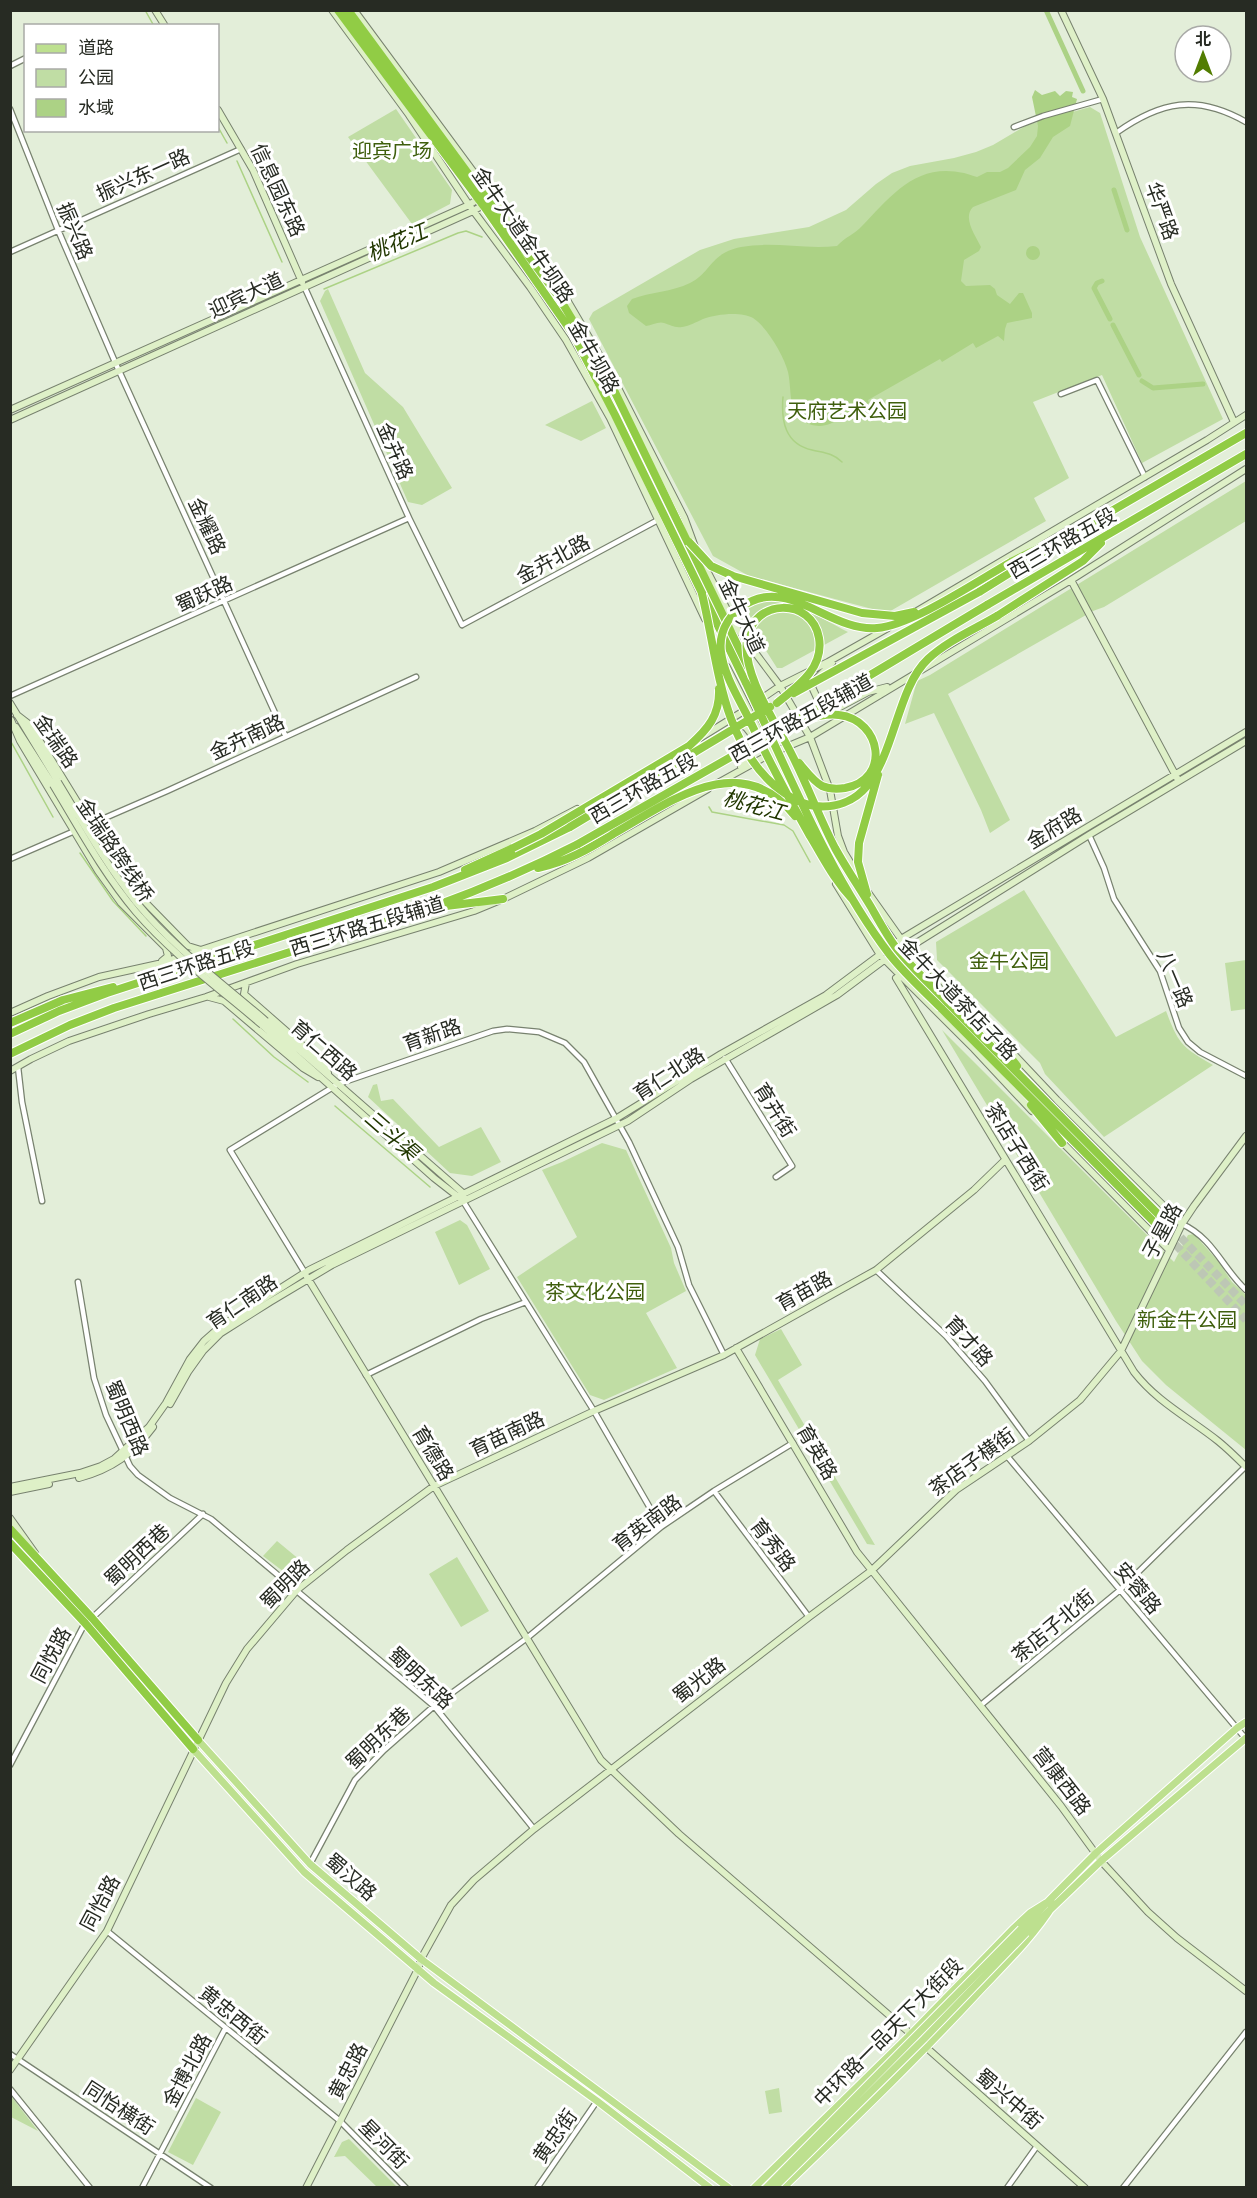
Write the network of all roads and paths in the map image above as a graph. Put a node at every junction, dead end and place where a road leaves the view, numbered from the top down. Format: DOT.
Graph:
graph roads {
  1 [pos="155,10"];
  2 [pos="332,10"];
  3 [pos="338,10"];
  4 [pos="348,10"];
  5 [pos="354,10"];
  6 [pos="1061,10"];
  7 [pos="164,24"];
  8 [pos="24,59"];
  9 [pos="10,66"];
  10 [pos="1103,99"];
  11 [pos="10,109"];
  12 [pos="219,112"];
  13 [pos="1246,122"];
  14 [pos="1014,127"];
  15 [pos="1116,133"];
  16 [pos="241,149"];
  17 [pos="486,198"];
  18 [pos="471,208"];
  19 [pos="58,230"];
  20 [pos="10,252"];
  21 [pos="301,279"];
  22 [pos="304,286"];
  23 [pos="577,317"];
  24 [pos="579,330"];
  25 [pos="116,362"];
  26 [pos="120,372"];
  27 [pos="614,380"];
  28 [pos="600,385"];
  29 [pos="614,392"];
  30 [pos="1061,394"];
  31 [pos="602,403"];
  32 [pos="10,410"];
  33 [pos="1246,415"];
  34 [pos="10,420"];
  35 [pos="1234,422"];
  36 [pos="1246,433"];
  37 [pos="1246,454"];
  38 [pos="1246,469"];
  39 [pos="1145,477"];
  40 [pos="663,490"];
  41 [pos="653,495"];
  42 [pos="409,518"];
  43 [pos="658,520"];
  44 [pos="1072,534"];
  45 [pos="1110,534"];
  46 [pos="689,542"];
  47 [pos="1071,580"];
  48 [pos="702,594"];
  49 [pos="225,601"];
  50 [pos="930,608"];
  51 [pos="462,625"];
  52 [pos="838,656"];
  53 [pos="416,677"];
  54 [pos="719,678"];
  55 [pos="754,679"];
  56 [pos="894,685"];
  57 [pos="780,686"];
  58 [pos="10,696"];
  59 [pos="10,703"];
  60 [pos="777,703"];
  61 [pos="748,708"];
  62 [pos="17,716"];
  63 [pos="11,720"];
  64 [pos="724,724"];
  65 [pos="787,725"];
  66 [pos="1246,732"];
  67 [pos="285,735"];
  68 [pos="810,737"];
  69 [pos="1246,741"];
  70 [pos="772,753"];
  71 [pos="792,755"];
  72 [pos="781,758"];
  73 [pos="883,760"];
  74 [pos="731,775"];
  75 [pos="1177,778"];
  76 [pos="56,783"];
  77 [pos="90,823"];
  78 [pos="74,831"];
  79 [pos="1089,835"];
  80 [pos="811,837"];
  81 [pos="10,859"];
  82 [pos="525,872"];
  83 [pos="433,887"];
  84 [pos="503,900"];
  85 [pos="853,900"];
  86 [pos="435,906"];
  87 [pos="872,909"];
  88 [pos="901,939"];
  89 [pos="910,947"];
  90 [pos="202,950"];
  91 [pos="882,957"];
  92 [pos="158,964"];
  93 [pos="246,983"];
  94 [pos="130,986"];
  95 [pos="206,997"];
  96 [pos="10,1013"];
  97 [pos="10,1023"];
  98 [pos="264,1023"];
  99 [pos="988,1027"];
  100 [pos="10,1034"];
  101 [pos="36,1041"];
  102 [pos="10,1054"];
  103 [pos="723,1056"];
  104 [pos="10,1061"];
  105 [pos="1000,1066"];
  106 [pos="18,1067"];
  107 [pos="10,1071"];
  108 [pos="1246,1076"];
  109 [pos="328,1079"];
  110 [pos="335,1086"];
  111 [pos="1032,1086"];
  112 [pos="618,1121"];
  113 [pos="1246,1136"];
  114 [pos="1062,1143"];
  115 [pos="230,1150"];
  116 [pos="1005,1160"];
  117 [pos="776,1177"];
  118 [pos="462,1197"];
  119 [pos="42,1201"];
  120 [pos="1164,1220"];
  121 [pos="1182,1224"];
  122 [pos="1159,1227"];
  123 [pos="1169,1250"];
  124 [pos="876,1270"];
  125 [pos="306,1276"];
  126 [pos="78,1282"];
  127 [pos="1246,1290"];
  128 [pos="526,1302"];
  129 [pos="736,1348"];
  130 [pos="1121,1351"];
  131 [pos="724,1355"];
  132 [pos="366,1375"];
  133 [pos="594,1411"];
  134 [pos="1029,1441"];
  135 [pos="793,1443"];
  136 [pos="124,1454"];
  137 [pos="1007,1456"];
  138 [pos="1246,1466"];
  139 [pos="434,1486"];
  140 [pos="10,1487"];
  141 [pos="714,1491"];
  142 [pos="10,1492"];
  143 [pos="203,1514"];
  144 [pos="10,1518"];
  145 [pos="661,1527"];
  146 [pos="10,1529"];
  147 [pos="10,1543"];
  148 [pos="44,1566"];
  149 [pos="871,1571"];
  150 [pos="297,1590"];
  151 [pos="1120,1590"];
  152 [pos="809,1617"];
  153 [pos="92,1618"];
  154 [pos="85,1623"];
  155 [pos="527,1638"];
  156 [pos="981,1705"];
  157 [pos="434,1706"];
  158 [pos="1246,1722"];
  159 [pos="1237,1728"];
  160 [pos="1246,1739"];
  161 [pos="198,1740"];
  162 [pos="193,1749"];
  163 [pos="10,1765"];
  164 [pos="610,1771"];
  165 [pos="534,1829"];
  166 [pos="1096,1853"];
  167 [pos="1101,1861"];
  168 [pos="310,1864"];
  169 [pos="1050,1903"];
  170 [pos="1023,1931"];
  171 [pos="107,1932"];
  172 [pos="421,1959"];
  173 [pos="418,1969"];
  174 [pos="1246,1991"];
  175 [pos="225,2029"];
  176 [pos="1246,2032"];
  177 [pos="911,2034"];
  178 [pos="926,2048"];
  179 [pos="10,2055"];
  180 [pos="17,2059"];
  181 [pos="10,2070"];
  182 [pos="10,2089"];
  183 [pos="597,2101"];
  184 [pos="340,2121"];
  185 [pos="1037,2146"];
  186 [pos="160,2153"];
  187 [pos="90,2187"];
  188 [pos="142,2187"];
  189 [pos="211,2187"];
  190 [pos="306,2187"];
  191 [pos="406,2187"];
  192 [pos="537,2187"];
  193 [pos="710,2187"];
  194 [pos="729,2187"];
  195 [pos="754,2187"];
  196 [pos="766,2187"];
  197 [pos="774,2187"];
  198 [pos="783,2187"];
  199 [pos="1007,2187"];
  200 [pos="1085,2187"];
  201 [pos="1123,2187"];
  1 -- 7 [label="street"];
  2 -- 18 [label="street, 金牛坝路"];
  3 -- 17 [label="highway, 金牛大道金牛坝路"];
  4 -- 17 [label="highway, 金牛大道金牛坝路"];
  5 -- 17 [label="street, 金牛坝路"];
  6 -- 10 [label="street, 华严路"];
  8 -- 9 [label="street"];
  10 -- 14 [label="street"];
  10 -- 15 [label="street, 华严路"];
  11 -- 19 [label="street, 振兴路"];
  12 -- 16 [label="street, 信息园东路"];
  13 -- 15 [label="street"];
  15 -- 35 [label="street, 华严路"];
  16 -- 19 [label="street, 振兴东一路"];
  16 -- 21 [label="street, 信息园东路"];
  17 -- 18 [label="street, 迎宾大道"];
  17 -- 23 [label="street, 金牛坝路"];
  17 -- 24 [label="highway, 金牛大道金牛坝路"];
  17 -- 28 [label="highway, 金牛大道金牛坝路"];
  18 -- 21 [label="street, 迎宾大道"];
  18 -- 22 [label="street, 迎宾大道"];
  18 -- 31 [label="street, 金牛坝路"];
  19 -- 20 [label="street, 振兴东一路"];
  19 -- 25 [label="street, 振兴路"];
  21 -- 22 [label="street, 信息园东路"];
  21 -- 25 [label="street, 迎宾大道"];
  22 -- 26 [label="street, 迎宾大道"];
  22 -- 42 [label="street, 金卉路"];
  23 -- 24 [label="street"];
  23 -- 27 [label="street, 金牛坝路"];
  24 -- 29 [label="highway, 金牛大道金牛坝路"];
  25 -- 26 [label="street, 金耀路"];
  25 -- 32 [label="street, 迎宾大道"];
  26 -- 34 [label="street, 迎宾大道"];
  26 -- 49 [label="street, 金耀路"];
  27 -- 29 [label="street"];
  27 -- 57 [label="street, 金牛坝路"];
  28 -- 31 [label="street"];
  28 -- 41 [label="highway, 金牛大道金牛坝路"];
  29 -- 40 [label="highway, 金牛大道金牛坝路"];
  30 -- 39 [label="street"];
  31 -- 43 [label="street, 金牛坝路"];
  33 -- 35 [label="street, 西三环路五段辅道"];
  35 -- 39 [label="street, 西三环路五段辅道"];
  36 -- 44 [label="highway, 西三环路五段"];
  37 -- 45 [label="highway, 西三环路五段"];
  38 -- 47 [label="street, 西三环路五段辅道"];
  39 -- 52 [label="street, 西三环路五段辅道"];
  40 -- 46 [label="highway, 金牛大道"];
  41 -- 48 [label="highway, 金牛大道"];
  42 -- 49 [label="street, 蜀跃路"];
  42 -- 51 [label="street, 金卉路"];
  43 -- 51 [label="street, 金卉北路"];
  43 -- 61 [label="street, 金牛坝路"];
  44 -- 50 [label="highway, bridge"];
  44 -- 60 [label="highway, 西三环路五段, bridge"];
  45 -- 65 [label="highway, 西三环路五段, bridge"];
  45 -- 73 [label="highway, bridge"];
  46 -- 50 [label="highway, bridge"];
  46 -- 55 [label="highway, 金牛大道, bridge"];
  47 -- 56 [label="street, 西三环路五段辅道"];
  47 -- 75 [label="street"];
  48 -- 54 [label="highway, bridge"];
  48 -- 72 [label="highway, 金牛大道, bridge"];
  49 -- 58 [label="street, 蜀跃路"];
  49 -- 67 [label="street, 金耀路"];
  50 -- 80 [label="highway, bridge"];
  52 -- 56 [label="street"];
  52 -- 57 [label="street, 西三环路五段辅道"];
  53 -- 67 [label="street, 金卉南路"];
  54 -- 73 [label="highway, bridge"];
  54 -- 83 [label="highway, bridge"];
  55 -- 60 [label="highway, bridge"];
  55 -- 71 [label="highway, 金牛大道, bridge"];
  56 -- 68 [label="street, 西三环路五段辅道"];
  57 -- 61 [label="street, 西三环路五段辅道"];
  57 -- 68 [label="street, 金牛坝路"];
  59 -- 62 [label="street, 金瑞路"];
  60 -- 83 [label="highway, 西三环路五段, bridge"];
  61 -- 64 [label="street, 西三环路五段辅道"];
  61 -- 70 [label="street, 金牛坝路"];
  62 -- 76 [label="street, 金瑞路"];
  62 -- 77 [label="street, 金瑞路"];
  63 -- 76 [label="street, 金瑞路"];
  63 -- 78 [label="street, 金瑞路"];
  64 -- 74 [label="street"];
  64 -- 90 [label="street, 西三环路五段辅道"];
  65 -- 71 [label="highway, bridge"];
  65 -- 82 [label="highway, 西三环路五段, bridge"];
  66 -- 75 [label="street, 金府路"];
  67 -- 77 [label="street, 金卉南路"];
  68 -- 70 [label="street, 西三环路五段辅道"];
  68 -- 88 [label="street, 金牛坝路"];
  69 -- 75 [label="street, 金府路"];
  70 -- 74 [label="street, 西三环路五段辅道"];
  70 -- 91 [label="street, 金牛坝路"];
  71 -- 87 [label="highway, 金牛大道茶店子路, bridge"];
  72 -- 85 [label="highway, 金牛大道茶店子路, bridge"];
  73 -- 87 [label="highway, bridge"];
  74 -- 84 [label="street, 西三环路五段辅道"];
  75 -- 79 [label="street, 金府路"];
  75 -- 88 [label="street, 金府路"];
  76 -- 98 [label="street, 金瑞路跨线桥, bridge"];
  77 -- 78 [label="street, 金卉南路"];
  77 -- 90 [label="street, 金瑞路"];
  78 -- 81 [label="street, 金卉南路"];
  78 -- 92 [label="street, 金瑞路"];
  79 -- 89 [label="street, 金府路"];
  79 -- 108 [label="street, 八一路"];
  80 -- 82 [label="highway, bridge"];
  80 -- 85 [label="highway, bridge"];
  82 -- 86 [label="highway, 西三环路五段"];
  83 -- 94 [label="highway, 西三环路五段"];
  84 -- 86 [label="highway"];
  84 -- 93 [label="street, 西三环路五段辅道"];
  85 -- 105 [label="highway, 金牛大道茶店子路, bridge"];
  86 -- 101 [label="highway, 西三环路五段"];
  87 -- 111 [label="highway, 金牛大道茶店子路, bridge"];
  88 -- 89 [label="street, 金牛坝路"];
  88 -- 91 [label="street, 金府路"];
  89 -- 91 [label="street, 金府路"];
  89 -- 99 [label="street, 金牛坝路"];
  90 -- 92 [label="street, 西三环路五段辅道"];
  91 -- 103 [label="street, 育仁北路"];
  91 -- 114 [label="street"];
  91 -- 116 [label="street, 茶店子西街"];
  92 -- 96 [label="street, 西三环路五段辅道"];
  93 -- 95 [label="street, 西三环路五段辅道"];
  93 -- 109 [label="street"];
  94 -- 97 [label="highway"];
  94 -- 100 [label="highway, 西三环路五段"];
  95 -- 106 [label="street, 西三环路五段辅道"];
  95 -- 109 [label="street"];
  98 -- 109 [label="street, 育仁西路"];
  99 -- 111 [label="highway"];
  99 -- 121 [label="street, 金牛坝路"];
  101 -- 102 [label="highway, 西三环路五段"];
  101 -- 104 [label="highway"];
  103 -- 112 [label="street, 育仁北路"];
  103 -- 117 [label="street, 育卉街"];
  105 -- 114 [label="highway"];
  105 -- 122 [label="highway, 金牛大道茶店子路"];
  106 -- 107 [label="street, 西三环路五段辅道"];
  106 -- 119 [label="street"];
  109 -- 110 [label="street, 育仁西路"];
  110 -- 112 [label="street, 育新路"];
  110 -- 115 [label="street, 育新路"];
  110 -- 118 [label="street, 育仁西路"];
  111 -- 120 [label="highway, 金牛大道茶店子路"];
  112 -- 118 [label="street, 育仁北路"];
  112 -- 131 [label="street"];
  113 -- 121 [label="street, 子星路"];
  114 -- 123 [label="street"];
  115 -- 125 [label="street, 育德路"];
  116 -- 124 [label="street, 育苗路"];
  116 -- 130 [label="street, 茶店子西街"];
  118 -- 125 [label="street, 育仁南路"];
  118 -- 128 [label="street, 育仁西路"];
  121 -- 123 [label="street, 子星路"];
  121 -- 127 [label="street"];
  123 -- 130 [label="street, 子星路"];
  124 -- 129 [label="street, 育苗路"];
  124 -- 134 [label="street, 育才路"];
  125 -- 132 [label="street, 育德路"];
  125 -- 136 [label="street, 育仁南路"];
  126 -- 136 [label="street, 蜀明西路"];
  128 -- 132 [label="street"];
  128 -- 133 [label="street, 育仁西路"];
  129 -- 131 [label="street, 育苗路"];
  129 -- 135 [label="street, 育英路"];
  130 -- 134 [label="street, 茶店子横街"];
  130 -- 138 [label="street, 茶店子西街"];
  131 -- 133 [label="street, 育苗路"];
  132 -- 139 [label="street, 育德路"];
  133 -- 139 [label="street, 育苗南路"];
  133 -- 145 [label="street, 育仁西路"];
  134 -- 137 [label="street, 茶店子横街"];
  135 -- 141 [label="street, 育英南路"];
  135 -- 149 [label="street, 育英路"];
  136 -- 140 [label="street"];
  136 -- 142 [label="street, 育仁南路"];
  136 -- 143 [label="street, 蜀明西路"];
  137 -- 149 [label="street, 茶店子横街"];
  137 -- 151 [label="street, 安蓉路"];
  138 -- 151 [label="street, 茶店子北街"];
  139 -- 150 [label="street, 蜀明路"];
  139 -- 155 [label="street, 育德路"];
  141 -- 145 [label="street, 育英南路"];
  141 -- 152 [label="street, 育秀路"];
  143 -- 150 [label="street, 蜀明西路"];
  143 -- 153 [label="street, 蜀明西巷"];
  144 -- 148 [label="street"];
  145 -- 155 [label="street, 育英南路"];
  146 -- 148 [label="highway, 蜀汉路"];
  147 -- 154 [label="highway, 蜀汉路"];
  148 -- 153 [label="highway, 蜀汉路"];
  149 -- 152 [label="street, 茶店子横街"];
  149 -- 156 [label="street, 营康西路"];
  150 -- 157 [label="street, 蜀明东路"];
  150 -- 161 [label="street, 蜀明路"];
  151 -- 156 [label="street, 茶店子北街"];
  151 -- 159 [label="street, 安蓉路"];
  152 -- 164 [label="street, 蜀光路"];
  153 -- 161 [label="highway, 蜀汉路"];
  154 -- 162 [label="highway, 蜀汉路"];
  154 -- 163 [label="street, 同悦路"];
  155 -- 157 [label="street, 蜀明东巷"];
  155 -- 164 [label="street, 育德路"];
  156 -- 166 [label="street, 营康西路"];
  157 -- 165 [label="street, 蜀明东路"];
  157 -- 168 [label="street, 蜀明东巷"];
  158 -- 159 [label="main road, 中环路一品天下大街段"];
  159 -- 160 [label="street, 安蓉路"];
  159 -- 166 [label="main road, 中环路一品天下大街段"];
  160 -- 167 [label="main road, 中环路一品天下大街段"];
  161 -- 162 [label="street, 同怡路"];
  161 -- 168 [label="main road, 蜀汉路"];
  162 -- 171 [label="street, 同怡路"];
  162 -- 173 [label="main road, 蜀汉路"];
  164 -- 165 [label="street, 蜀光路"];
  164 -- 177 [label="street, 育德路"];
  165 -- 172 [label="street, 黄忠路"];
  166 -- 167 [label="street, 营康西路"];
  166 -- 169 [label="main road, 中环路一品天下大街段"];
  167 -- 169 [label="main road, 中环路一品天下大街段"];
  167 -- 174 [label="street, 营康西路"];
  168 -- 172 [label="main road, 蜀汉路"];
  169 -- 170 [label="main road, 中环路一品天下大街段"];
  169 -- 177 [label="main road, 中环路一品天下大街段"];
  169 -- 178 [label="main road, 中环路一品天下大街段"];
  170 -- 196 [label="main road, bridge"];
  170 -- 197 [label="main road, bridge"];
  171 -- 175 [label="street, 黄忠西街"];
  171 -- 180 [label="street, 同怡路"];
  172 -- 173 [label="street, 黄忠路"];
  172 -- 194 [label="main road, 蜀汉路"];
  173 -- 183 [label="main road, 蜀汉路"];
  173 -- 184 [label="street, 黄忠路"];
  175 -- 184 [label="street, 黄忠西街"];
  175 -- 186 [label="street, 金博北路"];
  176 -- 201 [label="street"];
  177 -- 178 [label="street, 蜀兴中街"];
  177 -- 195 [label="main road, 中环路一品天下大街段"];
  178 -- 185 [label="street, 蜀兴中街"];
  178 -- 198 [label="main road, 中环路一品天下大街段"];
  179 -- 180 [label="street, 同怡横街"];
  180 -- 181 [label="street, 同怡路"];
  180 -- 186 [label="street, 同怡横街"];
  182 -- 187 [label="street"];
  183 -- 192 [label="street, 黄忠街"];
  183 -- 193 [label="main road, 蜀汉路"];
  184 -- 190 [label="street, 黄忠路"];
  184 -- 191 [label="street, 星河街"];
  185 -- 199 [label="street"];
  185 -- 200 [label="street, 蜀兴中街"];
  186 -- 188 [label="street, 金博北路"];
  186 -- 189 [label="street, 同怡横街"];
}
